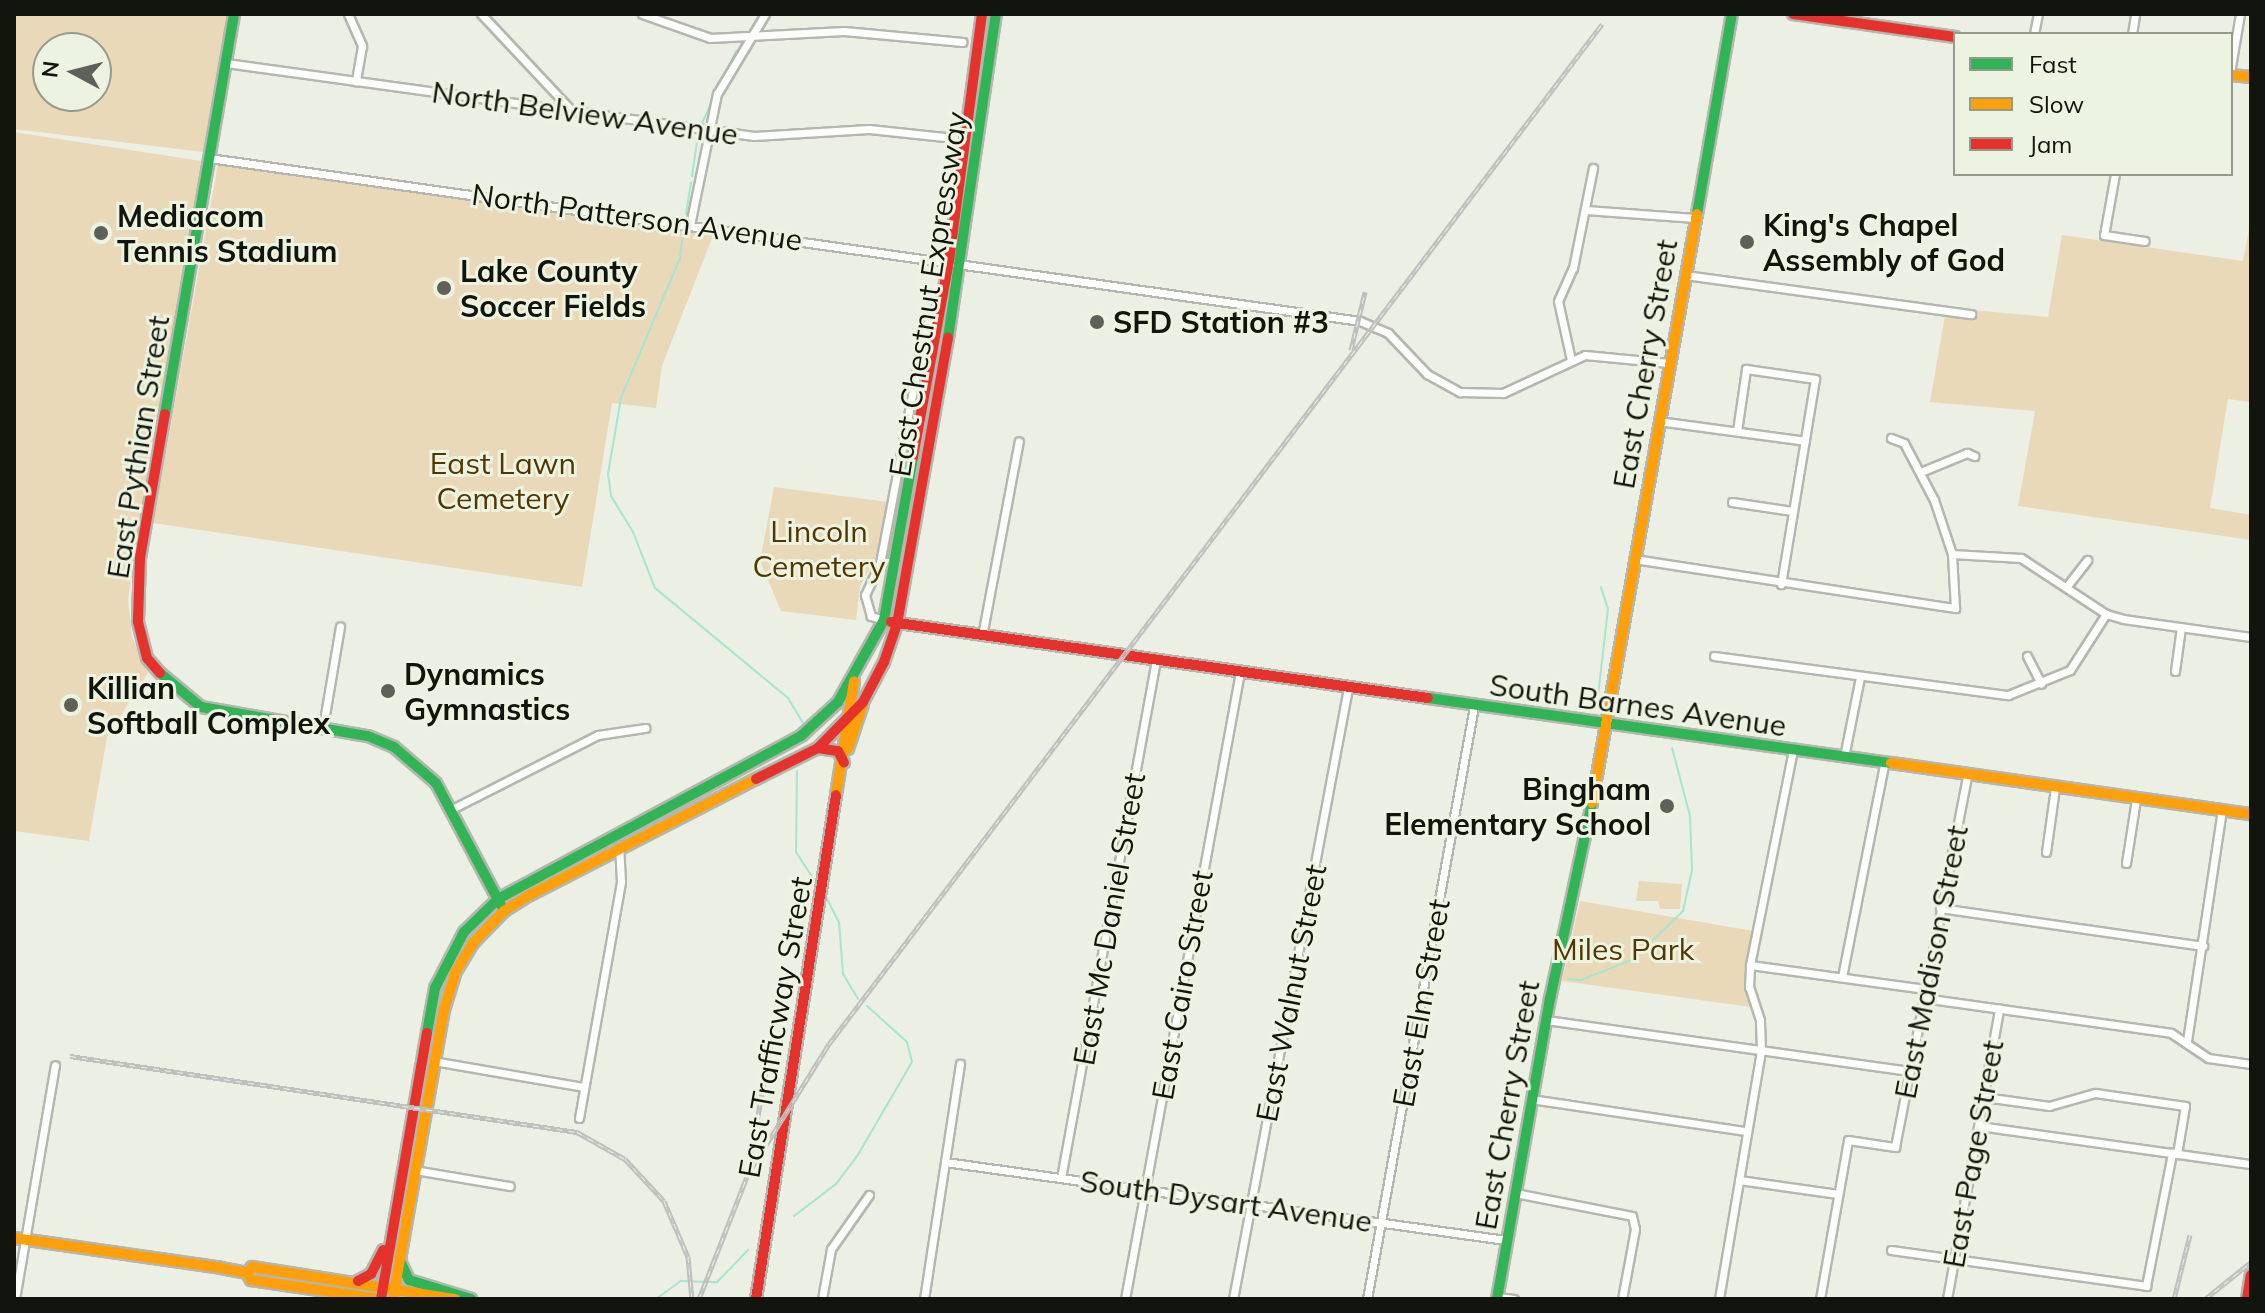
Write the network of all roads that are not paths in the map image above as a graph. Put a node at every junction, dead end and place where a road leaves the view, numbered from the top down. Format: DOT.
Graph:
graph roads {
  1 [pos="234,14"];
  2 [pos="348,14"];
  3 [pos="481,14"];
  4 [pos="642,14"];
  5 [pos="765,14"];
  6 [pos="982,14"];
  7 [pos="996,14"];
  8 [pos="1732,14"];
  9 [pos="1793,14"];
  10 [pos="2240,14"];
  11 [pos="1953,37"];
  12 [pos="749,39"];
  13 [pos="962,42"];
  14 [pos="2233,55"];
  15 [pos="226,63"];
  16 [pos="356,81"];
  17 [pos="571,110"];
  18 [pos="706,130"];
  19 [pos="945,137"];
  20 [pos="209,158"];
  21 [pos="1593,168"];
  22 [pos="2115,176"];
  23 [pos="1586,210"];
  24 [pos="1695,218"];
  25 [pos="690,225"];
  26 [pos="2145,241"];
  27 [pos="949,261"];
  28 [pos="962,263"];
  29 [pos="1685,275"];
  30 [pos="942,294"];
  31 [pos="1971,314"];
  32 [pos="1571,360"];
  33 [pos="1669,363"];
  34 [pos="1658,421"];
  35 [pos="1737,431"];
  36 [pos="1891,438"];
  37 [pos="1019,441"];
  38 [pos="1805,441"];
  39 [pos="1974,456"];
  40 [pos="1923,471"];
  41 [pos="1732,502"];
  42 [pos="1792,511"];
  43 [pos="1952,554"];
  44 [pos="1634,559"];
  45 [pos="2087,560"];
  46 [pos="1781,584"];
  47 [pos="2067,586"];
  48 [pos="2106,614"];
  49 [pos="884,620"];
  50 [pos="897,624"];
  51 [pos="340,626"];
  52 [pos="2181,627"];
  53 [pos="982,636"];
  54 [pos="2251,637"];
  55 [pos="1714,656"];
  56 [pos="2027,656"];
  57 [pos="1156,660"];
  58 [pos="2175,671"];
  59 [pos="1240,672"];
  60 [pos="1860,677"];
  61 [pos="854,679"];
  62 [pos="2041,684"];
  63 [pos="1348,688"];
  64 [pos="863,702"];
  65 [pos="1474,706"];
  66 [pos="846,719"];
  67 [pos="1607,722"];
  68 [pos="323,727"];
  69 [pos="645,728"];
  70 [pos="818,748"];
  71 [pos="1793,750"];
  72 [pos="1844,757"];
  73 [pos="844,763"];
  74 [pos="1884,764"];
  75 [pos="1967,776"];
  76 [pos="2055,788"];
  77 [pos="2136,799"];
  78 [pos="450,810"];
  79 [pos="2222,810"];
  80 [pos="2251,814"];
  81 [pos="619,848"];
  82 [pos="2046,852"];
  83 [pos="2126,863"];
  84 [pos="498,899"];
  85 [pos="1940,908"];
  86 [pos="504,911"];
  87 [pos="2203,946"];
  88 [pos="1750,965"];
  89 [pos="1842,977"];
  90 [pos="1924,993"];
  91 [pos="1999,1009"];
  92 [pos="1546,1020"];
  93 [pos="2187,1041"];
  94 [pos="1761,1050"];
  95 [pos="422,1059"];
  96 [pos="434,1061"];
  97 [pos="960,1064"];
  98 [pos="2251,1064"];
  99 [pos="55,1065"];
  100 [pos="1909,1071"];
  101 [pos="584,1087"];
  102 [pos="1984,1097"];
  103 [pos="1531,1099"];
  104 [pos="579,1118"];
  105 [pos="1979,1126"];
  106 [pos="1746,1131"];
  107 [pos="2174,1154"];
  108 [pos="945,1162"];
  109 [pos="2251,1164"];
  110 [pos="403,1168"];
  111 [pos="416,1170"];
  112 [pos="1061,1178"];
  113 [pos="1739,1180"];
  114 [pos="510,1186"];
  115 [pos="1144,1190"];
  116 [pos="1515,1193"];
  117 [pos="1838,1194"];
  118 [pos="869,1195"];
  119 [pos="1251,1204"];
  120 [pos="1382,1223"];
  121 [pos="19,1239"];
  122 [pos="1506,1240"];
  123 [pos="1891,1250"];
  124 [pos="400,1258"];
  125 [pos="1954,1259"];
  126 [pos="247,1273"];
  127 [pos="2251,1275"];
  128 [pos="353,1282"];
  129 [pos="292,1287"];
  130 [pos="383,1287"];
  131 [pos="394,1294"];
  132 [pos="345,1297"];
  133 [pos="1497,1298"];
  134 [pos="15,1299"];
  135 [pos="291,1299"];
  136 [pos="380,1299"];
  137 [pos="455,1299"];
  138 [pos="471,1299"];
  139 [pos="756,1299"];
  140 [pos="822,1299"];
  141 [pos="924,1299"];
  142 [pos="1125,1299"];
  143 [pos="1233,1299"];
  144 [pos="1367,1299"];
  145 [pos="1514,1299"];
  146 [pos="1622,1299"];
  147 [pos="1719,1299"];
  148 [pos="1820,1299"];
  149 [pos="1947,1299"];
  150 [pos="2247,1299"];
  1 -- 15 [label="main road, East Pythian Street"];
  2 -- 16 [label="street"];
  3 -- 17 [label="street"];
  4 -- 12 [label="street"];
  5 -- 12 [label="street"];
  6 -- 27 [label="main road, East Chestnut Expressway"];
  7 -- 28 [label="main road, East Chestnut Expressway"];
  8 -- 24 [label="main road, East Cherry Street"];
  9 -- 11 [label="main road"];
  10 -- 14 [label="street"];
  12 -- 13 [label="street"];
  12 -- 18 [label="street"];
  15 -- 16 [label="street, North Belview Avenue"];
  15 -- 20 [label="main road, East Pythian Street"];
  16 -- 17 [label="street, North Belview Avenue"];
  17 -- 18 [label="street, North Belview Avenue"];
  18 -- 19 [label="street, North Belview Avenue"];
  18 -- 25 [label="street"];
  20 -- 25 [label="street, North Patterson Avenue"];
  20 -- 68 [label="main road, East Pythian Street"];
  21 -- 23 [label="street"];
  22 -- 26 [label="street"];
  23 -- 24 [label="street"];
  23 -- 32 [label="street"];
  24 -- 29 [label="main road, East Cherry Street"];
  25 -- 27 [label="street, North Patterson Avenue"];
  27 -- 28 [label="street, North Patterson Avenue"];
  27 -- 30 [label="main road, East Chestnut Expressway"];
  28 -- 32 [label="street, North Patterson Avenue"];
  28 -- 50 [label="main road, East Chestnut Expressway"];
  29 -- 31 [label="street"];
  29 -- 33 [label="main road, East Cherry Street"];
  30 -- 49 [label="main road, East Chestnut Expressway"];
  30 -- 49 [label="street"];
  32 -- 33 [label="street, North Patterson Avenue"];
  33 -- 34 [label="main road, East Cherry Street"];
  34 -- 35 [label="street"];
  34 -- 44 [label="main road, East Cherry Street"];
  35 -- 38 [label="street"];
  35 -- 38 [label="street"];
  36 -- 40 [label="street"];
  37 -- 53 [label="street"];
  38 -- 42 [label="street"];
  39 -- 40 [label="street"];
  40 -- 43 [label="street"];
  41 -- 42 [label="street"];
  42 -- 46 [label="street"];
  43 -- 46 [label="street"];
  43 -- 47 [label="street"];
  44 -- 46 [label="street"];
  44 -- 67 [label="main road, East Cherry Street"];
  45 -- 47 [label="street"];
  47 -- 48 [label="street"];
  48 -- 52 [label="street"];
  48 -- 62 [label="street"];
  49 -- 50 [label="main road, South Barnes Avenue"];
  49 -- 61 [label="main road, East Chestnut Expressway"];
  50 -- 53 [label="main road, South Barnes Avenue"];
  50 -- 64 [label="main road, East Chestnut Expressway"];
  51 -- 68 [label="street"];
  52 -- 54 [label="street"];
  52 -- 58 [label="street"];
  53 -- 57 [label="main road, South Barnes Avenue"];
  55 -- 60 [label="street"];
  56 -- 62 [label="street"];
  57 -- 59 [label="main road, South Barnes Avenue"];
  57 -- 112 [label="street, East Mc Daniel Street"];
  59 -- 63 [label="main road, South Barnes Avenue"];
  59 -- 115 [label="street, East Cairo Street"];
  60 -- 62 [label="street"];
  60 -- 72 [label="street"];
  61 -- 66 [label="main road, East Trafficway Street"];
  61 -- 84 [label="main road, East Chestnut Expressway"];
  63 -- 65 [label="main road, South Barnes Avenue"];
  63 -- 119 [label="street, East Walnut Street"];
  64 -- 66 [label="main road, East Chestnut Expressway"];
  64 -- 73 [label="main road, East Trafficway Street"];
  65 -- 67 [label="main road, South Barnes Avenue"];
  65 -- 120 [label="street, East Elm Street"];
  66 -- 70 [label="main road, East Chestnut Expressway"];
  66 -- 73 [label="main road, East Trafficway Street"];
  67 -- 71 [label="main road, South Barnes Avenue"];
  67 -- 92 [label="main road, East Cherry Street"];
  68 -- 78 [label="main road, East Pythian Street"];
  69 -- 78 [label="street"];
  70 -- 73 [label="main road"];
  70 -- 81 [label="main road, East Chestnut Expressway"];
  71 -- 72 [label="main road, South Barnes Avenue"];
  71 -- 88 [label="street"];
  72 -- 74 [label="main road, South Barnes Avenue"];
  73 -- 139 [label="main road, East Trafficway Street"];
  74 -- 75 [label="main road, South Barnes Avenue"];
  74 -- 89 [label="street"];
  75 -- 76 [label="main road, South Barnes Avenue"];
  75 -- 85 [label="street, East Madison Street"];
  76 -- 77 [label="main road, South Barnes Avenue"];
  76 -- 82 [label="street"];
  77 -- 79 [label="main road, South Barnes Avenue"];
  77 -- 83 [label="street"];
  78 -- 84 [label="main road, East Pythian Street"];
  79 -- 80 [label="main road, South Barnes Avenue"];
  79 -- 87 [label="street"];
  81 -- 86 [label="main road, East Chestnut Expressway"];
  81 -- 101 [label="street"];
  84 -- 86 [label="main road, East Pythian Street"];
  84 -- 95 [label="main road, East Chestnut Expressway"];
  85 -- 87 [label="street"];
  85 -- 90 [label="street, East Madison Street"];
  86 -- 96 [label="main road, East Chestnut Expressway"];
  87 -- 93 [label="street"];
  88 -- 89 [label="street"];
  88 -- 94 [label="street"];
  89 -- 90 [label="street"];
  90 -- 91 [label="street"];
  90 -- 100 [label="street, East Madison Street"];
  91 -- 93 [label="street"];
  91 -- 102 [label="street, East Page Street"];
  92 -- 94 [label="street"];
  92 -- 103 [label="main road, East Cherry Street"];
  93 -- 98 [label="street"];
  94 -- 100 [label="street"];
  94 -- 106 [label="street"];
  95 -- 96 [label="street"];
  95 -- 110 [label="main road, East Chestnut Expressway"];
  96 -- 101 [label="street"];
  96 -- 111 [label="main road, East Chestnut Expressway"];
  97 -- 108 [label="street"];
  99 -- 121 [label="street"];
  100 -- 117 [label="street, East Madison Street"];
  101 -- 104 [label="street"];
  102 -- 105 [label="street, East Page Street"];
  102 -- 107 [label="street"];
  103 -- 106 [label="street"];
  103 -- 116 [label="main road, East Cherry Street"];
  105 -- 107 [label="street"];
  105 -- 125 [label="street, East Page Street"];
  106 -- 113 [label="street"];
  107 -- 109 [label="street"];
  107 -- 125 [label="street"];
  108 -- 112 [label="street, South Dysart Avenue"];
  108 -- 141 [label="street"];
  110 -- 111 [label="street"];
  110 -- 128 [label="main road"];
  110 -- 130 [label="main road, East Chestnut Expressway"];
  111 -- 114 [label="street"];
  111 -- 124 [label="main road, East Chestnut Expressway"];
  112 -- 115 [label="street, South Dysart Avenue"];
  113 -- 117 [label="street"];
  113 -- 147 [label="street"];
  115 -- 119 [label="street, South Dysart Avenue"];
  115 -- 142 [label="street, East Cairo Street"];
  116 -- 122 [label="main road, East Cherry Street"];
  116 -- 146 [label="street"];
  117 -- 148 [label="street"];
  118 -- 140 [label="street"];
  119 -- 120 [label="street, South Dysart Avenue"];
  119 -- 143 [label="street, East Walnut Street"];
  120 -- 122 [label="street, South Dysart Avenue"];
  120 -- 144 [label="street, East Elm Street"];
  121 -- 126 [label="main road"];
  121 -- 134 [label="street"];
  122 -- 133 [label="main road, East Cherry Street"];
  123 -- 125 [label="street"];
  124 -- 131 [label="main road, East Chestnut Expressway"];
  124 -- 138 [label="main road"];
  125 -- 149 [label="street, East Page Street"];
  126 -- 128 [label="main road"];
  126 -- 129 [label="main road"];
  127 -- 150 [label="main road"];
  128 -- 130 [label="main road"];
  129 -- 132 [label="main road"];
  129 -- 135 [label="street"];
  130 -- 131 [label="main road"];
  130 -- 136 [label="main road, East Chestnut Expressway"];
  131 -- 137 [label="main road"];
  132 -- 136 [label="main road"];
  133 -- 145 [label="street"];
}
